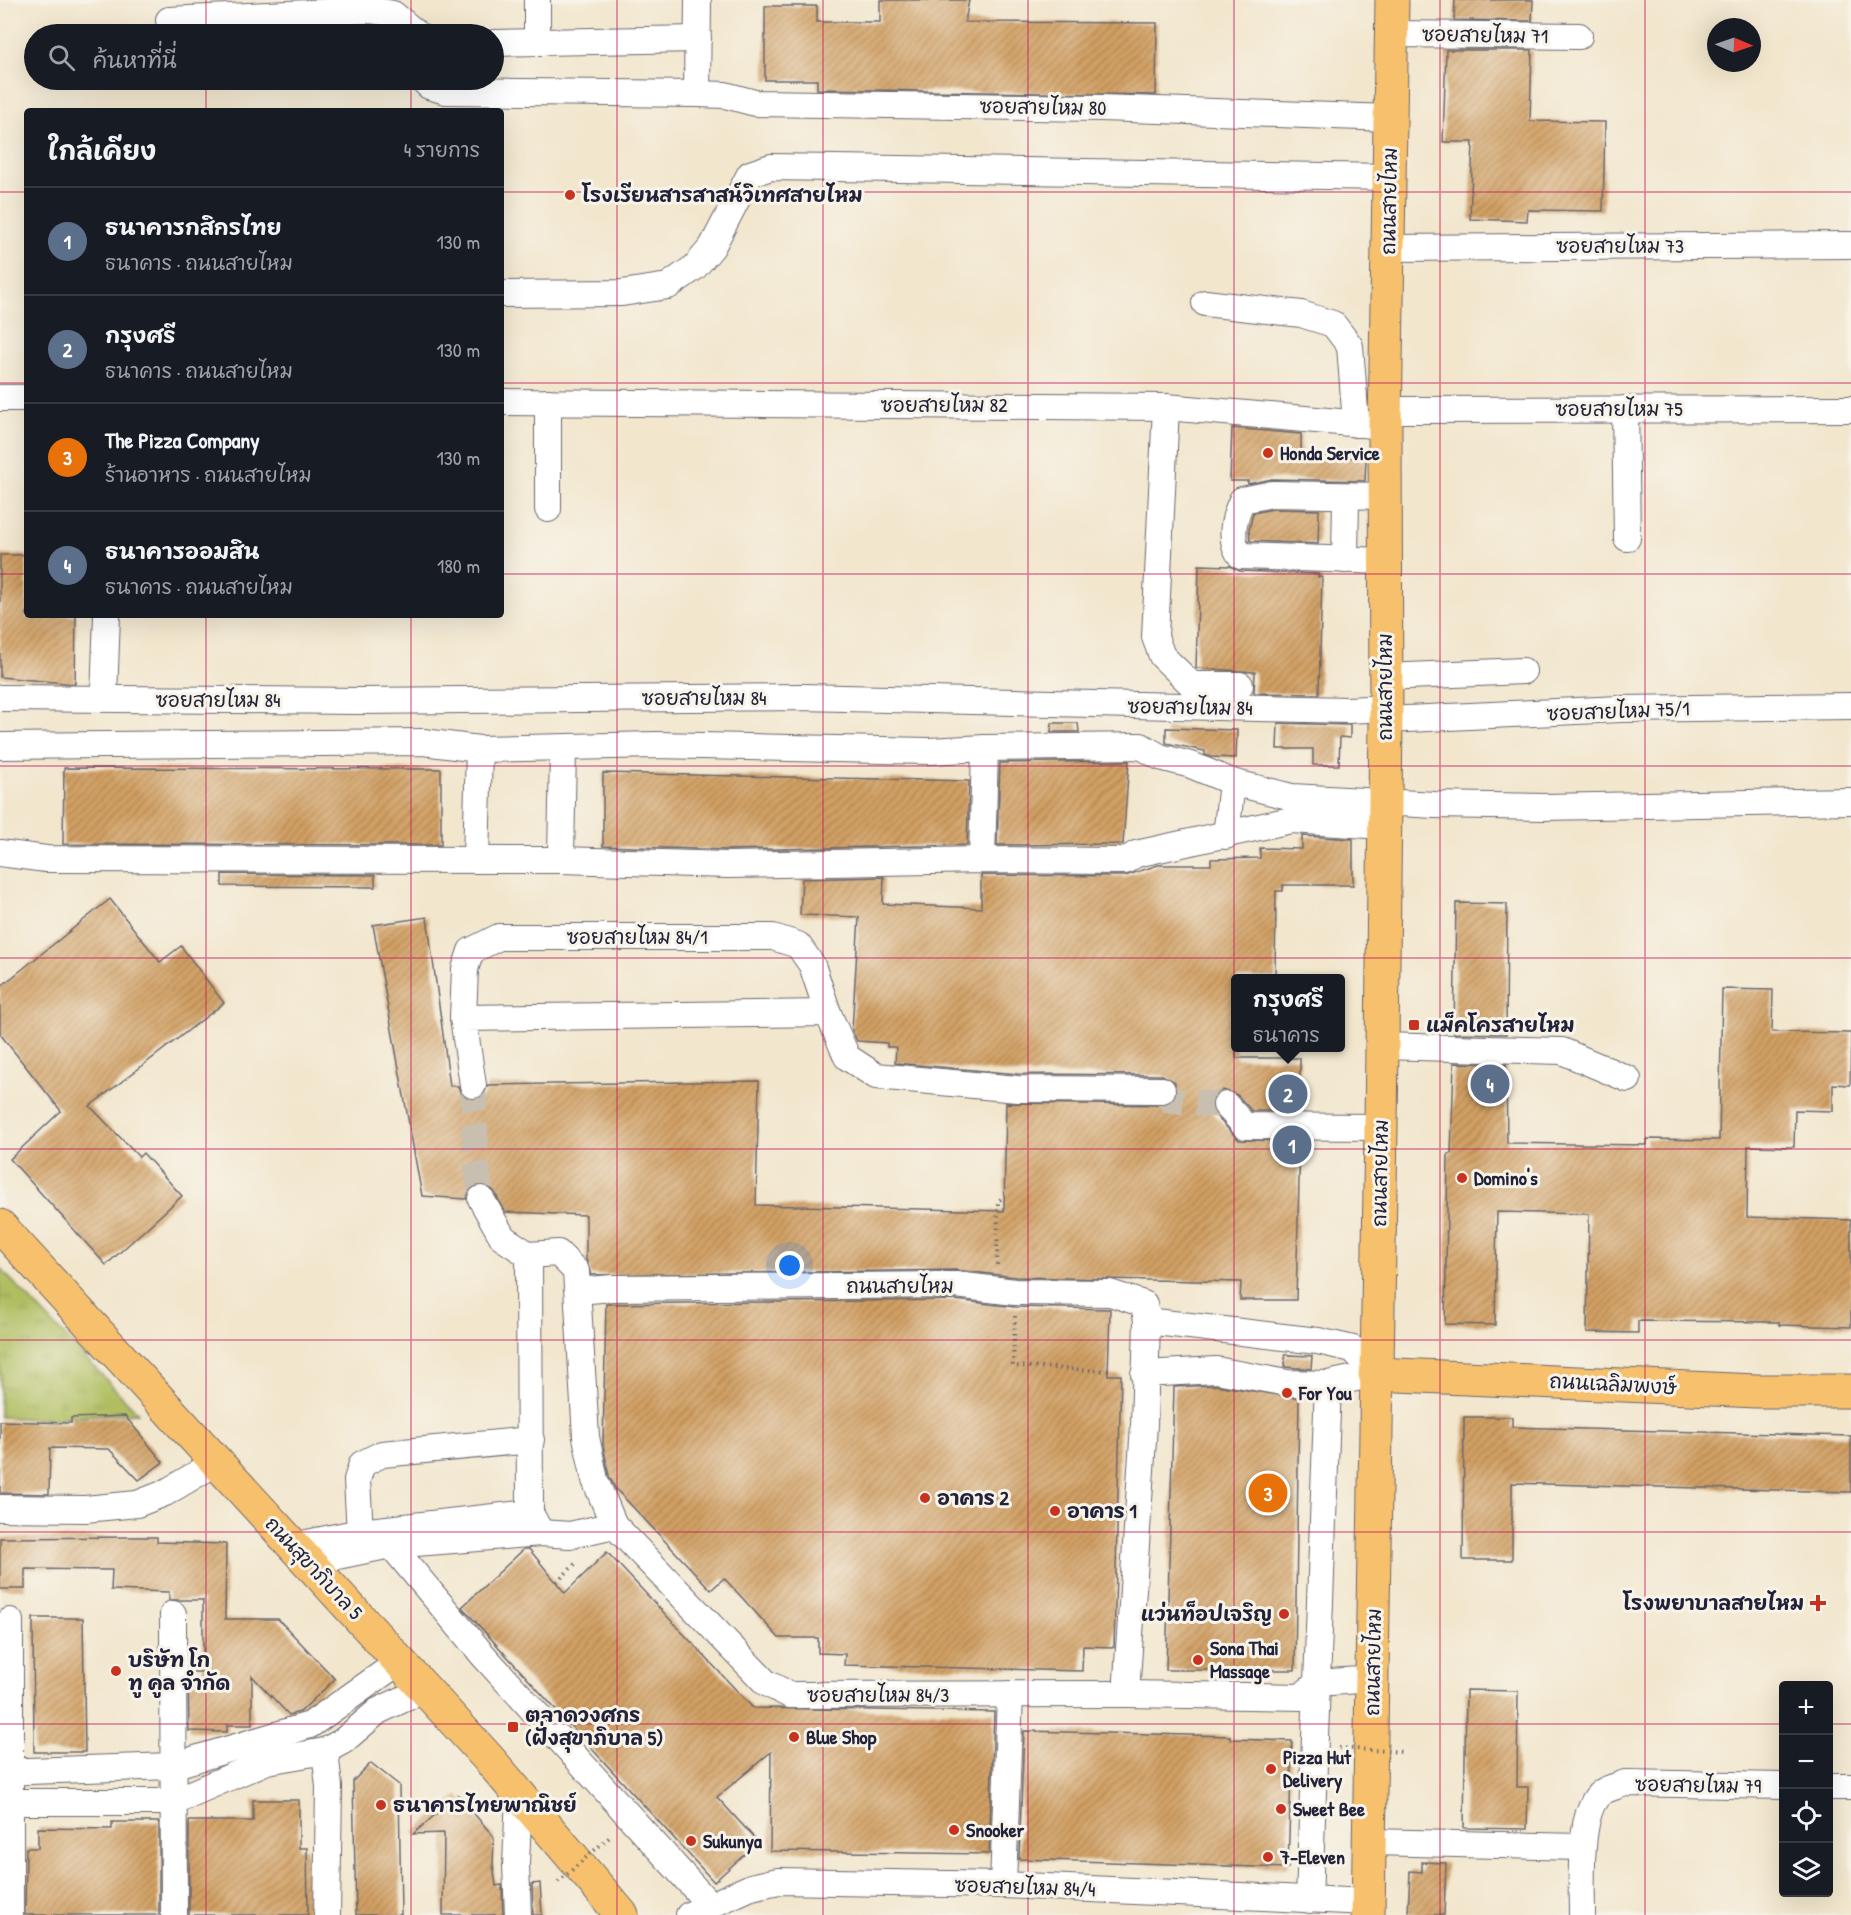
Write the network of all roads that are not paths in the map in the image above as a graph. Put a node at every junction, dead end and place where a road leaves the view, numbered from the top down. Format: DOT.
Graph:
graph roads {
  1 [pos="537,0"];
  2 [pos="698,0"];
  3 [pos="1392,0"];
  4 [pos="169,20"];
  5 [pos="405,24"];
  6 [pos="1391,34"];
  7 [pos="1579,36"];
  8 [pos="698,39"];
  9 [pos="537,42"];
  10 [pos="504,43"];
  11 [pos="446,90"];
  12 [pos="697,94"];
  13 [pos="1390,118"];
  14 [pos="1391,177"];
  15 [pos="1851,245"];
  16 [pos="1389,248"];
  17 [pos="504,294"];
  18 [pos="1205,303"];
  19 [pos="0,398"];
  20 [pos="24,398"];
  21 [pos="504,402"];
  22 [pos="548,402"];
  23 [pos="1166,407"];
  24 [pos="1625,409"];
  25 [pos="1851,409"];
  26 [pos="1376,420"];
  27 [pos="1346,496"];
  28 [pos="1385,496"];
  29 [pos="548,509"];
  30 [pos="1627,538"];
  31 [pos="1345,560"];
  32 [pos="1385,561"];
  33 [pos="107,618"];
  34 [pos="1523,670"];
  35 [pos="1240,685"];
  36 [pos="104,697"];
  37 [pos="0,698"];
  38 [pos="1386,702"];
  39 [pos="1851,706"];
  40 [pos="0,746"];
  41 [pos="563,748"];
  42 [pos="985,748"];
  43 [pos="478,749"];
  44 [pos="1232,782"];
  45 [pos="1851,801"];
  46 [pos="1384,814"];
  47 [pos="1226,836"];
  48 [pos="0,853"];
  49 [pos="476,860"];
  50 [pos="561,860"];
  51 [pos="982,860"];
  52 [pos="828,1013"];
  53 [pos="463,1018"];
  54 [pos="1381,1046"];
  55 [pos="1628,1079"];
  56 [pos="472,1085"];
  57 [pos="1162,1090"];
  58 [pos="1226,1105"];
  59 [pos="1381,1126"];
  60 [pos="481,1199"];
  61 [pos="0,1226"];
  62 [pos="529,1255"];
  63 [pos="578,1291"];
  64 [pos="1147,1321"];
  65 [pos="1144,1374"];
  66 [pos="1376,1374"];
  67 [pos="1328,1384"];
  68 [pos="1851,1391"];
  69 [pos="531,1440"];
  70 [pos="217,1462"];
  71 [pos="0,1508"];
  72 [pos="535,1523"];
  73 [pos="614,1525"];
  74 [pos="360,1532"];
  75 [pos="391,1545"];
  76 [pos="300,1554"];
  77 [pos="173,1614"];
  78 [pos="10,1621"];
  79 [pos="399,1662"];
  80 [pos="1373,1680"];
  81 [pos="1317,1683"];
  82 [pos="424,1689"];
  83 [pos="1010,1694"];
  84 [pos="1126,1694"];
  85 [pos="325,1751"];
  86 [pos="172,1766"];
  87 [pos="4,1772"];
  88 [pos="1779,1786"];
  89 [pos="1833,1787"];
  90 [pos="1851,1787"];
  91 [pos="519,1794"];
  92 [pos="4,1802"];
  93 [pos="172,1802"];
  94 [pos="1369,1842"];
  95 [pos="1581,1847"];
  96 [pos="1004,1885"];
  97 [pos="1309,1900"];
  98 [pos="1368,1908"];
  99 [pos="699,1910"];
  100 [pos="10,1915"];
  101 [pos="174,1915"];
  102 [pos="327,1915"];
  103 [pos="518,1915"];
  104 [pos="622,1915"];
  105 [pos="1582,1915"];
  1 -- 9 [label="street"];
  2 -- 8 [label="street"];
  3 -- 6 [label="main road, ถนนสายไหม"];
  4 -- 5 [label="street"];
  6 -- 7 [label="street, ซอยสายไหม 71"];
  6 -- 13 [label="main road, ถนนสายไหม"];
  8 -- 9 [label="street"];
  8 -- 12 [label="street"];
  9 -- 10 [label="street"];
  11 -- 12 [label="street, ซอยสายไหม 80"];
  12 -- 13 [label="street, ซอยสายไหม 80"];
  13 -- 14 [label="main road, ถนนสายไหม"];
  14 -- 16 [label="main road, ถนนสายไหม"];
  14 -- 17 [label="street"];
  15 -- 16 [label="street, ซอยสายไหม 73"];
  16 -- 26 [label="main road, ถนนสายไหม"];
  18 -- 26 [label="street"];
  19 -- 20 [label="street"];
  21 -- 22 [label="street, ซอยสายไหม 82"];
  22 -- 23 [label="street, ซอยสายไหม 82"];
  22 -- 29 [label="street"];
  23 -- 26 [label="street, ซอยสายไหม 82"];
  23 -- 35 [label="street"];
  24 -- 25 [label="street, ซอยสายไหม 75"];
  24 -- 26 [label="street, ซอยสายไหม 75"];
  24 -- 30 [label="street"];
  26 -- 28 [label="main road, ถนนสายไหม"];
  27 -- 28 [label="street"];
  27 -- 31 [label="street"];
  27 -- 31 [label="street"];
  28 -- 32 [label="main road, ถนนสายไหม"];
  31 -- 32 [label="street"];
  32 -- 38 [label="main road, ถนนสายไหม"];
  33 -- 36 [label="street"];
  34 -- 38 [label="street"];
  36 -- 37 [label="street, ซอยสายไหม 84"];
  36 -- 38 [label="street, ซอยสายไหม 84"];
  38 -- 39 [label="street, ซอยสายไหม 75/1"];
  38 -- 46 [label="main road, ถนนสายไหม"];
  40 -- 43 [label="street"];
  41 -- 42 [label="street"];
  41 -- 43 [label="street"];
  41 -- 50 [label="street"];
  42 -- 44 [label="street"];
  42 -- 51 [label="street"];
  43 -- 49 [label="street"];
  44 -- 46 [label="street"];
  44 -- 47 [label="street"];
  45 -- 46 [label="street"];
  46 -- 47 [label="street"];
  46 -- 54 [label="main road, ถนนสายไหม"];
  47 -- 51 [label="street"];
  48 -- 49 [label="street"];
  49 -- 50 [label="street"];
  50 -- 51 [label="street"];
  52 -- 53 [label="street"];
  52 -- 53 [label="street, ซอยสายไหม 84/1"];
  52 -- 57 [label="street, ซอยสายไหม 84/1"];
  53 -- 56 [label="street, ซอยสายไหม 84/1"];
  54 -- 55 [label="street"];
  54 -- 59 [label="main road, ถนนสายไหม"];
  58 -- 59 [label="street"];
  59 -- 66 [label="main road, ถนนสายไหม"];
  60 -- 62 [label="street"];
  61 -- 70 [label="main road, ถนนสุขาภิบาล 5"];
  62 -- 63 [label="street"];
  62 -- 69 [label="street"];
  63 -- 64 [label="street, ถนนสายไหม"];
  63 -- 73 [label="street"];
  64 -- 65 [label="street"];
  64 -- 66 [label="street"];
  65 -- 67 [label="street"];
  65 -- 84 [label="street"];
  66 -- 67 [label="street"];
  66 -- 68 [label="main road, ถนนเฉลิมพงษ์"];
  66 -- 80 [label="main road, ถนนสายไหม"];
  67 -- 81 [label="street"];
  69 -- 72 [label="street"];
  69 -- 74 [label="street"];
  70 -- 71 [label="street"];
  70 -- 76 [label="main road, ถนนสุขาภิบาล 5"];
  72 -- 73 [label="street"];
  72 -- 74 [label="street"];
  72 -- 75 [label="street"];
  73 -- 83 [label="street, ซอยสายไหม 84/3"];
  74 -- 76 [label="street"];
  75 -- 76 [label="street"];
  75 -- 99 [label="street"];
  76 -- 79 [label="main road, ถนนสุขาภิบาล 5"];
  77 -- 86 [label="street"];
  78 -- 87 [label="street"];
  79 -- 82 [label="main road, ถนนสุขาภิบาล 5"];
  79 -- 86 [label="street"];
  80 -- 81 [label="street, ซอยสายไหม 84/3"];
  80 -- 94 [label="main road, ถนนสายไหม"];
  81 -- 84 [label="street, ซอยสายไหม 84/3"];
  81 -- 97 [label="street"];
  82 -- 85 [label="street"];
  82 -- 91 [label="main road, ถนนสุขาภิบาล 5"];
  83 -- 84 [label="street, ซอยสายไหม 84/3"];
  83 -- 96 [label="street"];
  85 -- 93 [label="street"];
  85 -- 102 [label="street"];
  86 -- 87 [label="street"];
  86 -- 93 [label="street"];
  87 -- 92 [label="street"];
  88 -- 95 [label="street, ซอยสายไหม 79"];
  89 -- 90 [label="street"];
  91 -- 103 [label="street"];
  91 -- 104 [label="main road, ถนนสุขาภิบาล 5"];
  92 -- 93 [label="street"];
  92 -- 100 [label="street"];
  93 -- 101 [label="street"];
  94 -- 95 [label="street"];
  94 -- 98 [label="main road, ถนนสายไหม"];
  95 -- 105 [label="street, ซอยสายไหม 79"];
  96 -- 97 [label="street, ซอยสายไหม 84/4"];
  96 -- 99 [label="street, ซอยสายไหม 84/4"];
  97 -- 98 [label="street, ซอยสายไหม 84/4"];
}
